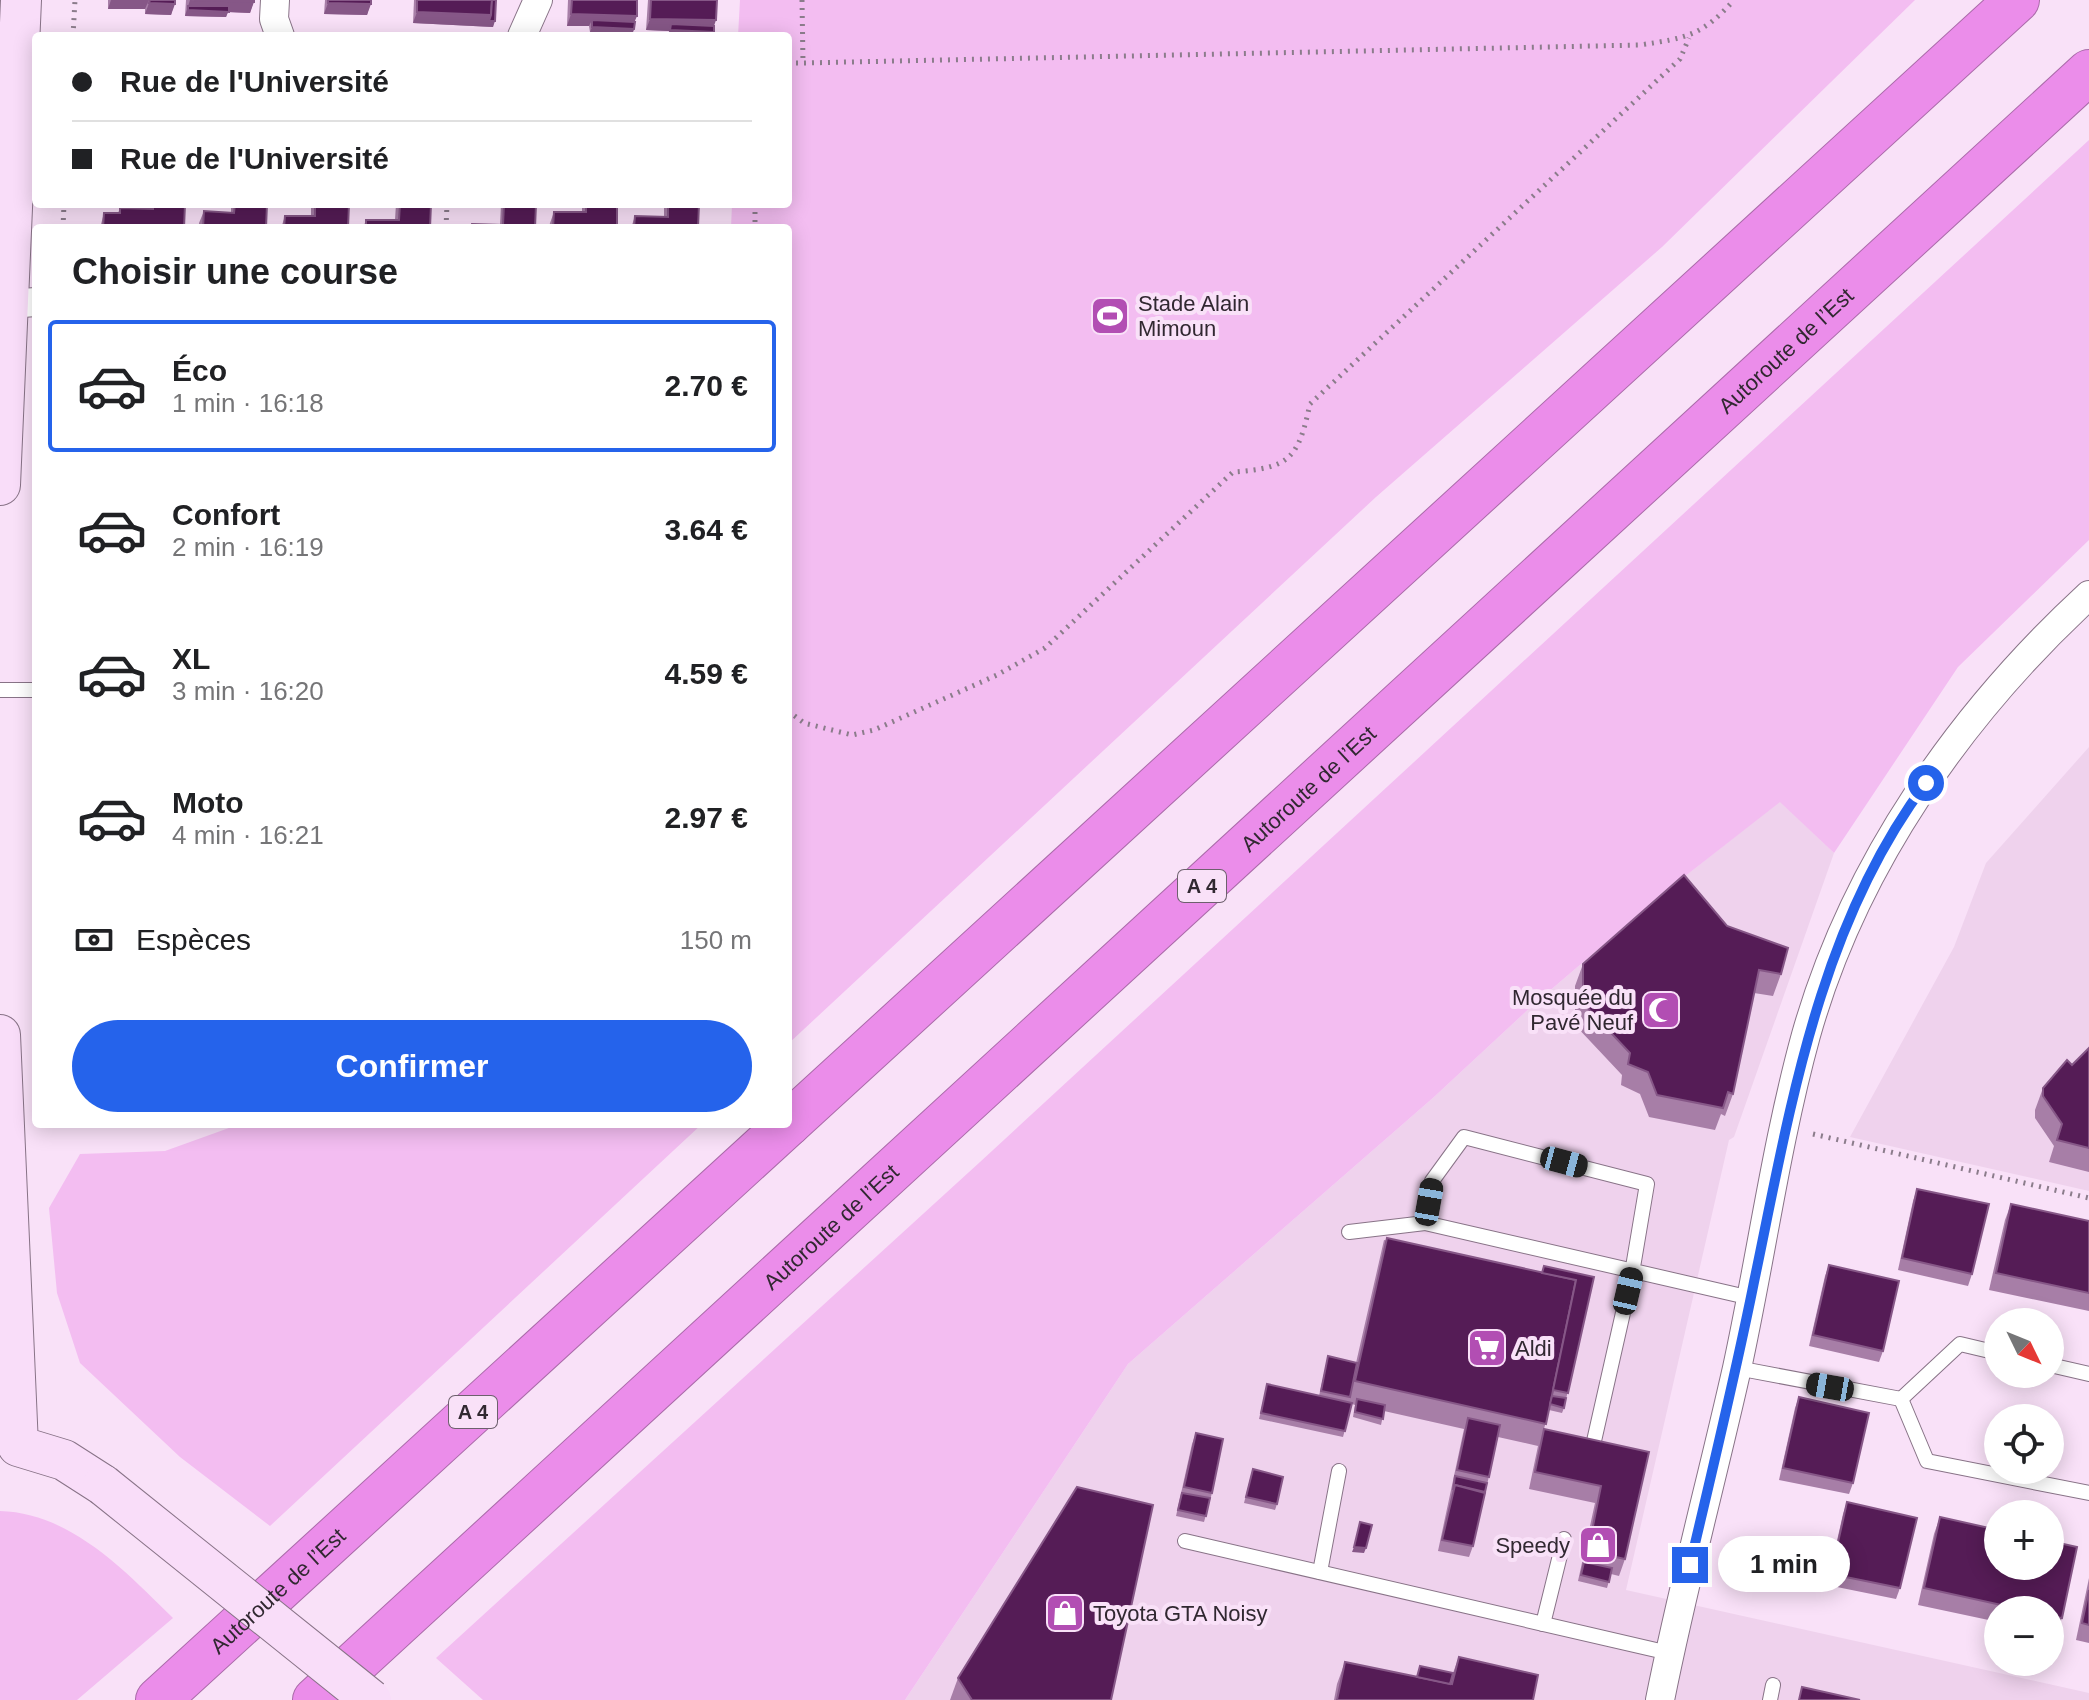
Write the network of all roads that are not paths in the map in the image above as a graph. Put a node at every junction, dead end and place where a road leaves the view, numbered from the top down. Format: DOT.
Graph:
graph roads {
  1 [pos="21,0"];
  2 [pos="275,0"];
  3 [pos="538,0"];
  4 [pos="2017,0"];
  5 [pos="279,32"];
  6 [pos="524,32"];
  7 [pos="2089,72"];
  8 [pos="22,303"];
  9 [pos="0,485"];
  10 [pos="2089,595"];
  11 [pos="0,690"];
  12 [pos="32,690"];
  13 [pos="0,1035"];
  14 [pos="792,1120"];
  15 [pos="784,1128"];
  16 [pos="1425,1223"];
  17 [pos="1349,1232"];
  18 [pos="1632,1273"];
  19 [pos="1751,1298"];
  20 [pos="1984,1350"];
  21 [pos="1737,1368"];
  22 [pos="2064,1368"];
  23 [pos="2089,1374"];
  24 [pos="1901,1399"];
  25 [pos="1594,1441"];
  26 [pos="1339,1471"];
  27 [pos="2089,1493"];
  28 [pos="1564,1539"];
  29 [pos="1185,1541"];
  30 [pos="1320,1572"];
  31 [pos="1543,1624"];
  32 [pos="1669,1653"];
  33 [pos="158,1700"];
  34 [pos="315,1700"];
  35 [pos="371,1700"];
  36 [pos="1660,1700"];
  1 -- 8 [label="main road"];
  2 -- 5 [label="street"];
  3 -- 6 [label="street"];
  4 -- 14 [label="highway, Autoroute de l’Est / A 4"];
  7 -- 34 [label="highway, Autoroute de l’Est / A 4"];
  8 -- 9 [label="main road"];
  10 -- 19 [label="street"];
  11 -- 12 [label="lane"];
  13 -- 35 [label="main road, bridge"];
  15 -- 33 [label="highway, Autoroute de l’Est / A 4"];
  16 -- 17 [label="lane"];
  16 -- 18 [label="lane"];
  16 -- 18 [label="lane"];
  18 -- 19 [label="lane"];
  18 -- 25 [label="lane"];
  19 -- 21 [label="street"];
  20 -- 24 [label="lane"];
  21 -- 24 [label="lane"];
  21 -- 32 [label="street"];
  22 -- 23 [label="lane"];
  24 -- 27 [label="lane"];
  26 -- 30 [label="lane"];
  28 -- 31 [label="lane"];
  29 -- 30 [label="lane"];
  30 -- 31 [label="lane"];
  31 -- 32 [label="lane"];
  32 -- 36 [label="street"];
}
